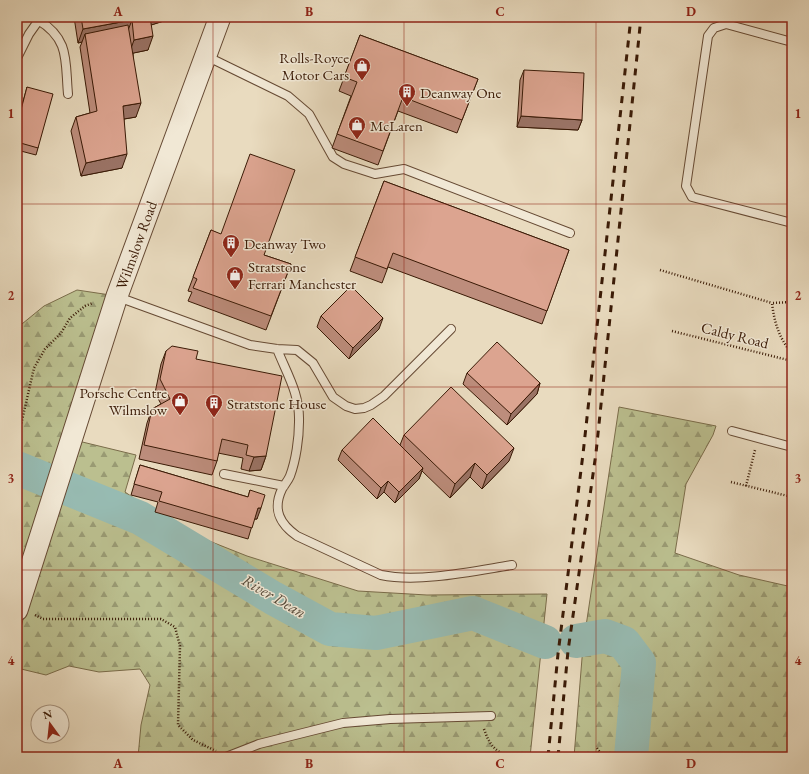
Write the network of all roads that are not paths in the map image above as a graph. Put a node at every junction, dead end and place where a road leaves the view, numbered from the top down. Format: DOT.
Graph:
graph roads {
  1 [pos="220,17"];
  2 [pos="39,19"];
  3 [pos="792,42"];
  4 [pos="206,55"];
  5 [pos="17,58"];
  6 [pos="68,94"];
  7 [pos="792,223"];
  8 [pos="570,233"];
  9 [pos="117,296"];
  10 [pos="451,329"];
  11 [pos="277,349"];
  12 [pos="732,431"];
  13 [pos="792,446"];
  14 [pos="224,474"];
  15 [pos="284,486"];
  16 [pos="512,565"];
  17 [pos="17,610"];
  18 [pos="491,716"];
  19 [pos="227,756"];
  1 -- 4 [label="street, Wilmslow Road"];
  2 -- 5 [label="lane"];
  2 -- 6 [label="lane"];
  3 -- 7 [label="lane"];
  4 -- 8 [label="lane"];
  4 -- 9 [label="street, Wilmslow Road"];
  9 -- 11 [label="lane"];
  9 -- 17 [label="street, Wilmslow Road"];
  10 -- 11 [label="lane"];
  11 -- 15 [label="lane"];
  12 -- 13 [label="lane"];
  14 -- 15 [label="lane"];
  15 -- 16 [label="lane"];
  18 -- 19 [label="lane"];
}
